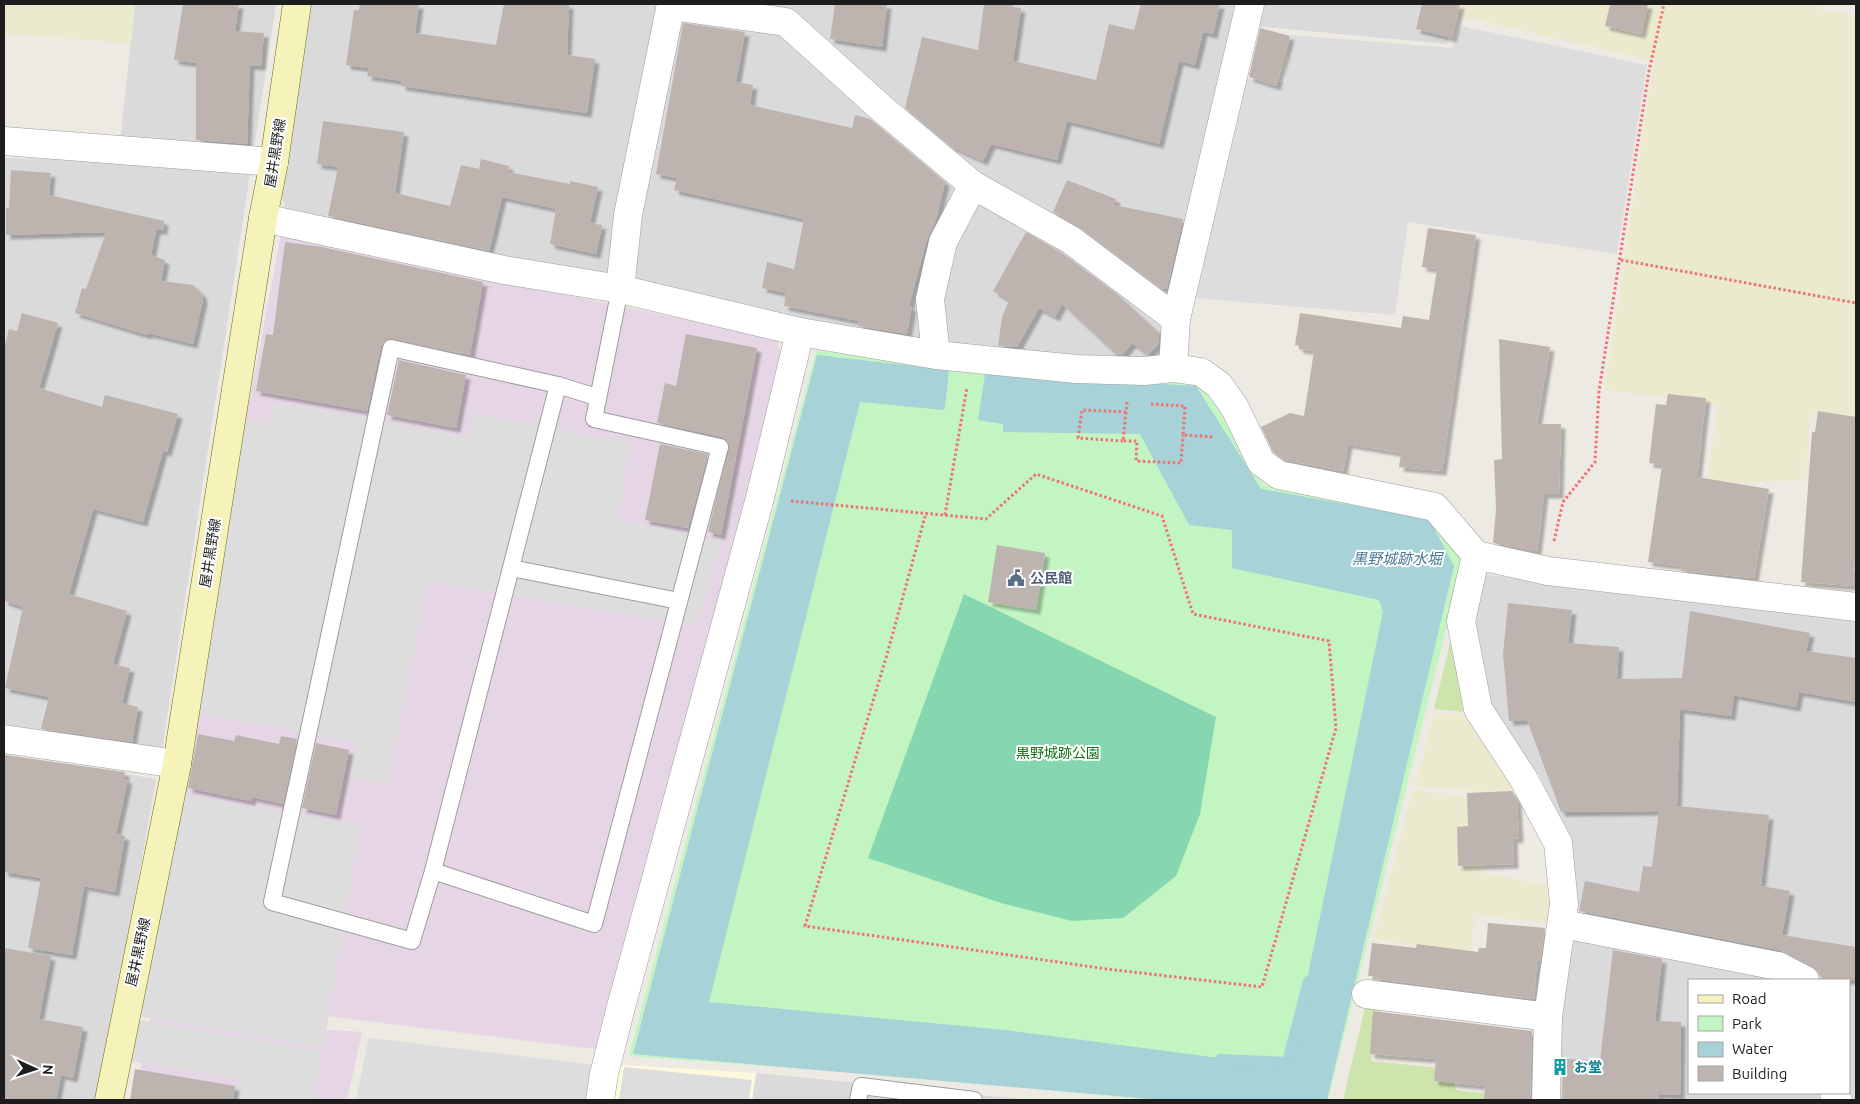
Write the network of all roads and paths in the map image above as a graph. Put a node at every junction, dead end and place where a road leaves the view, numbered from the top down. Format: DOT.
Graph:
graph roads {
  1 [pos="297,4"];
  2 [pos="1250,4"];
  3 [pos="1664,4"];
  4 [pos="671,5"];
  5 [pos="788,13"];
  6 [pos="4,141"];
  7 [pos="274,162"];
  8 [pos="973,185"];
  9 [pos="263,218"];
  10 [pos="1621,260"];
  11 [pos="620,289"];
  12 [pos="1856,303"];
  13 [pos="1176,320"];
  14 [pos="800,332"];
  15 [pos="936,355"];
  16 [pos="1173,368"];
  17 [pos="968,381"];
  18 [pos="558,384"];
  19 [pos="596,397"];
  20 [pos="1137,402"];
  21 [pos="1146,403"];
  22 [pos="1126,412"];
  23 [pos="1182,435"];
  24 [pos="1249,439"];
  25 [pos="1123,441"];
  26 [pos="760,498"];
  27 [pos="926,513"];
  28 [pos="945,515"];
  29 [pos="1476,555"];
  30 [pos="511,568"];
  31 [pos="1548,571"];
  32 [pos="679,601"];
  33 [pos="1856,607"];
  34 [pos="4,739"];
  35 [pos="177,764"];
  36 [pos="433,871"];
  37 [pos="1563,924"];
  38 [pos="1803,979"];
  39 [pos="1366,994"];
  40 [pos="1548,1017"];
  41 [pos="108,1100"];
  42 [pos="600,1100"];
  43 [pos="858,1100"];
  44 [pos="974,1100"];
  45 [pos="1546,1100"];
  1 -- 7 [label="main road, 屋井黒野線"];
  2 -- 13 [label="street"];
  3 -- 10 [label="path"];
  4 -- 5 [label="street"];
  4 -- 11 [label="street"];
  5 -- 8 [label="street"];
  6 -- 7 [label="street"];
  7 -- 9 [label="main road, 屋井黒野線"];
  8 -- 13 [label="street"];
  8 -- 15 [label="street"];
  9 -- 11 [label="street"];
  9 -- 35 [label="main road, 屋井黒野線"];
  10 -- 12 [label="path"];
  10 -- 31 [label="path"];
  11 -- 14 [label="street"];
  11 -- 19 [label="lane"];
  13 -- 16 [label="street"];
  14 -- 15 [label="street"];
  14 -- 26 [label="street"];
  15 -- 16 [label="street"];
  16 -- 24 [label="street"];
  17 -- 28 [label="path"];
  18 -- 19 [label="lane"];
  18 -- 30 [label="lane"];
  18 -- 36 [label="lane"];
  19 -- 32 [label="lane"];
  20 -- 22 [label="path"];
  21 -- 23 [label="path"];
  22 -- 25 [label="path"];
  22 -- 25 [label="path"];
  23 -- 24 [label="path"];
  23 -- 25 [label="path"];
  24 -- 29 [label="street"];
  26 -- 27 [label="path"];
  26 -- 42 [label="street"];
  27 -- 28 [label="path"];
  27 -- 28 [label="path"];
  29 -- 31 [label="street"];
  29 -- 37 [label="street"];
  30 -- 32 [label="lane"];
  30 -- 36 [label="lane"];
  31 -- 33 [label="street"];
  32 -- 36 [label="lane"];
  34 -- 35 [label="street"];
  35 -- 41 [label="main road, 屋井黒野線"];
  37 -- 38 [label="street"];
  37 -- 40 [label="street"];
  39 -- 40 [label="street"];
  40 -- 45 [label="street"];
  43 -- 44 [label="lane"];
}
